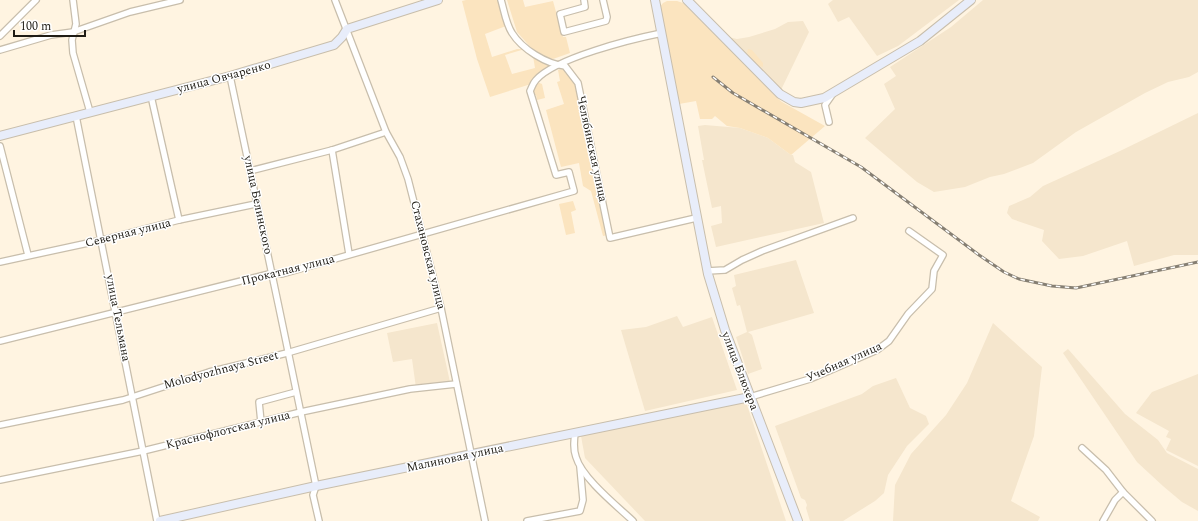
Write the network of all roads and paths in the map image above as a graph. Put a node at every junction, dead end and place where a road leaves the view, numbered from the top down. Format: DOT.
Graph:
graph roads {
  1 [pos="36,0"];
  2 [pos="73,0"];
  3 [pos="180,0"];
  4 [pos="335,0"];
  5 [pos="438,0"];
  6 [pos="501,0"];
  7 [pos="584,0"];
  8 [pos="603,0"];
  9 [pos="656,0"];
  10 [pos="689,0"];
  11 [pos="971,0"];
  12 [pos="347,29"];
  13 [pos="73,32"];
  14 [pos="662,33"];
  15 [pos="0,36"];
  16 [pos="0,50"];
  17 [pos="556,65"];
  18 [pos="230,76"];
  19 [pos="835,91"];
  20 [pos="151,96"];
  21 [pos="90,112"];
  22 [pos="76,116"];
  23 [pos="829,122"];
  24 [pos="386,132"];
  25 [pos="0,136"];
  26 [pos="0,146"];
  27 [pos="332,150"];
  28 [pos="250,171"];
  29 [pos="256,204"];
  30 [pos="696,218"];
  31 [pos="853,218"];
  32 [pos="179,220"];
  33 [pos="909,231"];
  34 [pos="423,232"];
  35 [pos="102,240"];
  36 [pos="349,254"];
  37 [pos="28,255"];
  38 [pos="0,262"];
  39 [pos="707,271"];
  40 [pos="273,273"];
  41 [pos="441,308"];
  42 [pos="116,312"];
  43 [pos="0,341"];
  44 [pos="287,353"];
  45 [pos="456,384"];
  46 [pos="296,392"];
  47 [pos="133,395"];
  48 [pos="750,398"];
  49 [pos="301,412"];
  50 [pos="261,422"];
  51 [pos="0,425"];
  52 [pos="575,433"];
  53 [pos="1082,448"];
  54 [pos="143,450"];
  55 [pos="472,455"];
  56 [pos="580,467"];
  57 [pos="0,480"];
  58 [pos="316,486"];
  59 [pos="1123,492"];
  60 [pos="159,521"];
  61 [pos="319,521"];
  62 [pos="485,521"];
  63 [pos="527,521"];
  64 [pos="633,521"];
  65 [pos="798,521"];
  66 [pos="1102,521"];
  67 [pos="1152,521"];
  1 -- 15 [label="street"];
  2 -- 13 [label="street"];
  3 -- 13 [label="street"];
  4 -- 12 [label="street, Стахановская улица"];
  5 -- 12 [label="street"];
  6 -- 17 [label="street, Челябинская улица"];
  7 -- 8 [label="street"];
  9 -- 14 [label="street, улица Блюхера"];
  10 -- 19 [label="street"];
  11 -- 19 [label="street"];
  12 -- 18 [label="street, улица Овчаренко"];
  12 -- 24 [label="street, Стахановская улица"];
  13 -- 16 [label="street"];
  13 -- 21 [label="street"];
  14 -- 17 [label="street"];
  14 -- 30 [label="street, улица Блюхера"];
  17 -- 30 [label="street, Челябинская улица"];
  17 -- 34 [label="street, Прокатная улица"];
  18 -- 20 [label="street, улица Овчаренко"];
  18 -- 28 [label="street, улица Белинского"];
  19 -- 23 [label="street"];
  20 -- 21 [label="street, улица Овчаренко"];
  20 -- 32 [label="street"];
  21 -- 22 [label="street, улица Овчаренко"];
  22 -- 25 [label="street, улица Овчаренко"];
  22 -- 35 [label="street, улица Тельмана"];
  24 -- 27 [label="street"];
  24 -- 34 [label="street, Стахановская улица"];
  26 -- 37 [label="street"];
  27 -- 28 [label="street"];
  27 -- 36 [label="street"];
  28 -- 29 [label="street, улица Белинского"];
  29 -- 32 [label="street, Северная улица"];
  29 -- 40 [label="street, улица Белинского"];
  30 -- 39 [label="street, улица Блюхера"];
  31 -- 39 [label="street"];
  32 -- 35 [label="street, Северная улица"];
  33 -- 48 [label="street, Учебная улица"];
  34 -- 36 [label="street, Прокатная улица"];
  34 -- 41 [label="street, Стахановская улица"];
  35 -- 37 [label="street, Северная улица"];
  35 -- 42 [label="street, улица Тельмана"];
  36 -- 40 [label="street, Прокатная улица"];
  37 -- 38 [label="street, Северная улица"];
  39 -- 48 [label="street, улица Блюхера"];
  40 -- 42 [label="street, Прокатная улица"];
  40 -- 44 [label="street, улица Белинского"];
  41 -- 44 [label="street, Molodyozhnaya Street"];
  41 -- 45 [label="street, Стахановская улица"];
  42 -- 43 [label="street, Прокатная улица"];
  42 -- 47 [label="street, улица Тельмана"];
  44 -- 46 [label="street, улица Белинского"];
  44 -- 47 [label="street, Molodyozhnaya Street"];
  45 -- 49 [label="street, Краснофлотская улица"];
  45 -- 55 [label="street, Стахановская улица"];
  46 -- 49 [label="street, улица Белинского"];
  46 -- 50 [label="street"];
  47 -- 51 [label="street, Molodyozhnaya Street"];
  47 -- 54 [label="street, улица Тельмана"];
  48 -- 52 [label="street, Малиновая улица"];
  48 -- 65 [label="street, улица Блюхера"];
  49 -- 50 [label="street, Краснофлотская улица"];
  49 -- 58 [label="street, улица Белинского"];
  50 -- 54 [label="street, Краснофлотская улица"];
  52 -- 55 [label="street, Малиновая улица"];
  52 -- 56 [label="street"];
  53 -- 59 [label="street"];
  54 -- 57 [label="street, Краснофлотская улица"];
  54 -- 60 [label="street, улица Тельмана"];
  55 -- 58 [label="street, Малиновая улица"];
  55 -- 62 [label="street, Стахановская улица"];
  56 -- 63 [label="street"];
  56 -- 64 [label="street"];
  58 -- 60 [label="street, Малиновая улица"];
  58 -- 61 [label="street, улица Белинского"];
  59 -- 66 [label="street"];
  59 -- 67 [label="street"];
}
